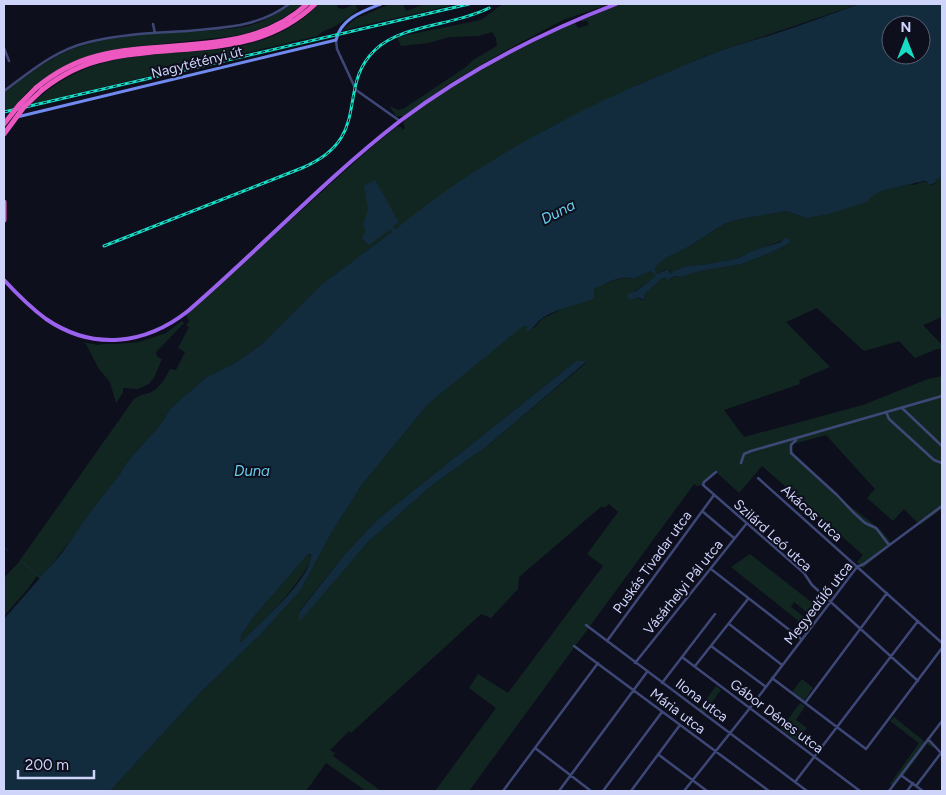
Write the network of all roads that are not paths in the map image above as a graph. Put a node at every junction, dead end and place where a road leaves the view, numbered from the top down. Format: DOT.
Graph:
graph roads {
  1 [pos="289,4"];
  2 [pos="308,4"];
  3 [pos="314,4"];
  4 [pos="382,4"];
  5 [pos="616,4"];
  6 [pos="153,24"];
  7 [pos="155,33"];
  8 [pos="336,40"];
  9 [pos="4,48"];
  10 [pos="9,61"];
  11 [pos="39,89"];
  12 [pos="4,91"];
  13 [pos="4,120"];
  14 [pos="400,121"];
  15 [pos="4,124"];
  16 [pos="4,134"];
  17 [pos="4,202"];
  18 [pos="4,220"];
  19 [pos="4,280"];
  20 [pos="942,396"];
  21 [pos="902,408"];
  22 [pos="886,412"];
  23 [pos="800,437"];
  24 [pos="942,446"];
  25 [pos="741,463"];
  26 [pos="942,463"];
  27 [pos="716,472"];
  28 [pos="758,478"];
  29 [pos="714,495"];
  30 [pos="942,506"];
  31 [pos="702,511"];
  32 [pos="747,523"];
  33 [pos="734,538"];
  34 [pos="889,545"];
  35 [pos="856,567"];
  36 [pos="710,569"];
  37 [pos="887,593"];
  38 [pos="748,599"];
  39 [pos="830,601"];
  40 [pos="715,614"];
  41 [pos="918,621"];
  42 [pos="729,624"];
  43 [pos="586,625"];
  44 [pos="860,629"];
  45 [pos="802,639"];
  46 [pos="607,641"];
  47 [pos="942,643"];
  48 [pos="574,646"];
  49 [pos="711,646"];
  50 [pos="942,648"];
  51 [pos="890,656"];
  52 [pos="682,657"];
  53 [pos="598,663"];
  54 [pos="635,663"];
  55 [pos="782,665"];
  56 [pos="695,666"];
  57 [pos="647,672"];
  58 [pos="772,678"];
  59 [pos="918,681"];
  60 [pos="662,683"];
  61 [pos="766,686"];
  62 [pos="634,690"];
  63 [pos="805,703"];
  64 [pos="750,708"];
  65 [pos="662,712"];
  66 [pos="942,721"];
  67 [pos="680,725"];
  68 [pos="836,727"];
  69 [pos="729,733"];
  70 [pos="928,740"];
  71 [pos="535,748"];
  72 [pos="715,751"];
  73 [pos="942,753"];
  74 [pos="659,755"];
  75 [pos="814,757"];
  76 [pos="570,775"];
  77 [pos="902,776"];
  78 [pos="692,780"];
  79 [pos="795,782"];
  80 [pos="915,785"];
  81 [pos="802,787"];
  82 [pos="503,791"];
  83 [pos="558,791"];
  84 [pos="592,791"];
  85 [pos="603,791"];
  86 [pos="631,791"];
  87 [pos="684,791"];
  88 [pos="707,791"];
  89 [pos="769,791"];
  90 [pos="798,791"];
  91 [pos="807,791"];
  92 [pos="860,791"];
  93 [pos="889,791"];
  94 [pos="907,791"];
  95 [pos="923,791"];
  1 -- 7 [label="street"];
  2 -- 11 [label="highway"];
  3 -- 11 [label="highway"];
  4 -- 8 [label="main road"];
  5 -- 14 [label="main road"];
  6 -- 7 [label="street"];
  7 -- 12 [label="street"];
  8 -- 13 [label="main road, Nagytétényi út"];
  8 -- 14 [label="street"];
  9 -- 10 [label="street"];
  11 -- 15 [label="highway, bridge"];
  11 -- 16 [label="highway, bridge"];
  14 -- 19 [label="main road"];
  17 -- 18 [label="highway"];
  20 -- 21 [label="street"];
  21 -- 22 [label="street"];
  21 -- 24 [label="street"];
  22 -- 23 [label="street"];
  22 -- 26 [label="street"];
  23 -- 25 [label="street"];
  23 -- 34 [label="street"];
  27 -- 29 [label="street, Szilárd Leó utca"];
  28 -- 35 [label="street, Akácos utca"];
  29 -- 31 [label="street, Puskás Tivadar utca"];
  29 -- 32 [label="street, Szilárd Leó utca"];
  30 -- 34 [label="street, Megyedűlő utca"];
  31 -- 33 [label="street"];
  31 -- 46 [label="street, Puskás Tivadar utca"];
  32 -- 33 [label="street, Vásárhelyi Pál utca"];
  32 -- 39 [label="street, Szilárd Leó utca"];
  33 -- 36 [label="street, Vásárhelyi Pál utca"];
  34 -- 35 [label="street, Megyedűlő utca"];
  35 -- 37 [label="street, Akácos utca"];
  35 -- 39 [label="street, Megyedűlő utca"];
  36 -- 38 [label="street"];
  36 -- 54 [label="street, Vásárhelyi Pál utca"];
  37 -- 41 [label="street, Akácos utca"];
  37 -- 44 [label="street"];
  38 -- 42 [label="street"];
  38 -- 45 [label="street"];
  39 -- 44 [label="street, Szilárd Leó utca"];
  39 -- 45 [label="street, Megyedűlő utca"];
  40 -- 52 [label="street"];
  41 -- 47 [label="street, Akácos utca"];
  41 -- 51 [label="street"];
  42 -- 49 [label="street"];
  42 -- 55 [label="street"];
  43 -- 46 [label="street, Ilona utca"];
  44 -- 51 [label="street, Szilárd Leó utca"];
  44 -- 63 [label="street"];
  45 -- 55 [label="street, Megyedűlő utca"];
  46 -- 54 [label="street, Ilona utca"];
  48 -- 53 [label="street, Mária utca"];
  49 -- 56 [label="street"];
  49 -- 61 [label="street"];
  50 -- 59 [label="street"];
  51 -- 59 [label="street, Szilárd Leó utca"];
  51 -- 68 [label="street"];
  52 -- 56 [label="street, Gábor Dénes utca"];
  52 -- 60 [label="street"];
  53 -- 62 [label="street, Mária utca"];
  53 -- 71 [label="street"];
  54 -- 57 [label="street, Ilona utca"];
  55 -- 58 [label="street, Megyedűlő utca"];
  56 -- 64 [label="street, Gábor Dénes utca"];
  57 -- 60 [label="street, Ilona utca"];
  57 -- 62 [label="street"];
  58 -- 61 [label="street, Megyedűlő utca"];
  58 -- 63 [label="street"];
  59 -- 68 [label="street"];
  60 -- 69 [label="street, Ilona utca"];
  61 -- 64 [label="street, Megyedűlő utca"];
  62 -- 65 [label="street, Mária utca"];
  62 -- 76 [label="street"];
  63 -- 68 [label="street"];
  64 -- 69 [label="street, Megyedűlő utca"];
  64 -- 75 [label="street, Gábor Dénes utca"];
  65 -- 67 [label="street, Mária utca"];
  65 -- 85 [label="street"];
  66 -- 70 [label="street"];
  67 -- 72 [label="street, Mária utca"];
  67 -- 74 [label="street"];
  68 -- 75 [label="street"];
  69 -- 72 [label="street, Megyedűlő utca"];
  69 -- 79 [label="street, Ilona utca"];
  70 -- 73 [label="street"];
  70 -- 77 [label="street"];
  71 -- 76 [label="street"];
  71 -- 82 [label="street"];
  72 -- 78 [label="street, Megyedűlő utca"];
  72 -- 89 [label="street, Mária utca"];
  73 -- 80 [label="street"];
  74 -- 78 [label="street"];
  74 -- 86 [label="street"];
  75 -- 79 [label="street"];
  75 -- 92 [label="street, Gábor Dénes utca"];
  76 -- 83 [label="street"];
  76 -- 84 [label="street"];
  77 -- 80 [label="street"];
  77 -- 93 [label="street"];
  78 -- 87 [label="street, Megyedűlő utca"];
  78 -- 88 [label="street"];
  79 -- 81 [label="street, Ilona utca"];
  80 -- 94 [label="street"];
  80 -- 95 [label="street"];
  81 -- 90 [label="street"];
  81 -- 91 [label="street, Ilona utca"];
}
